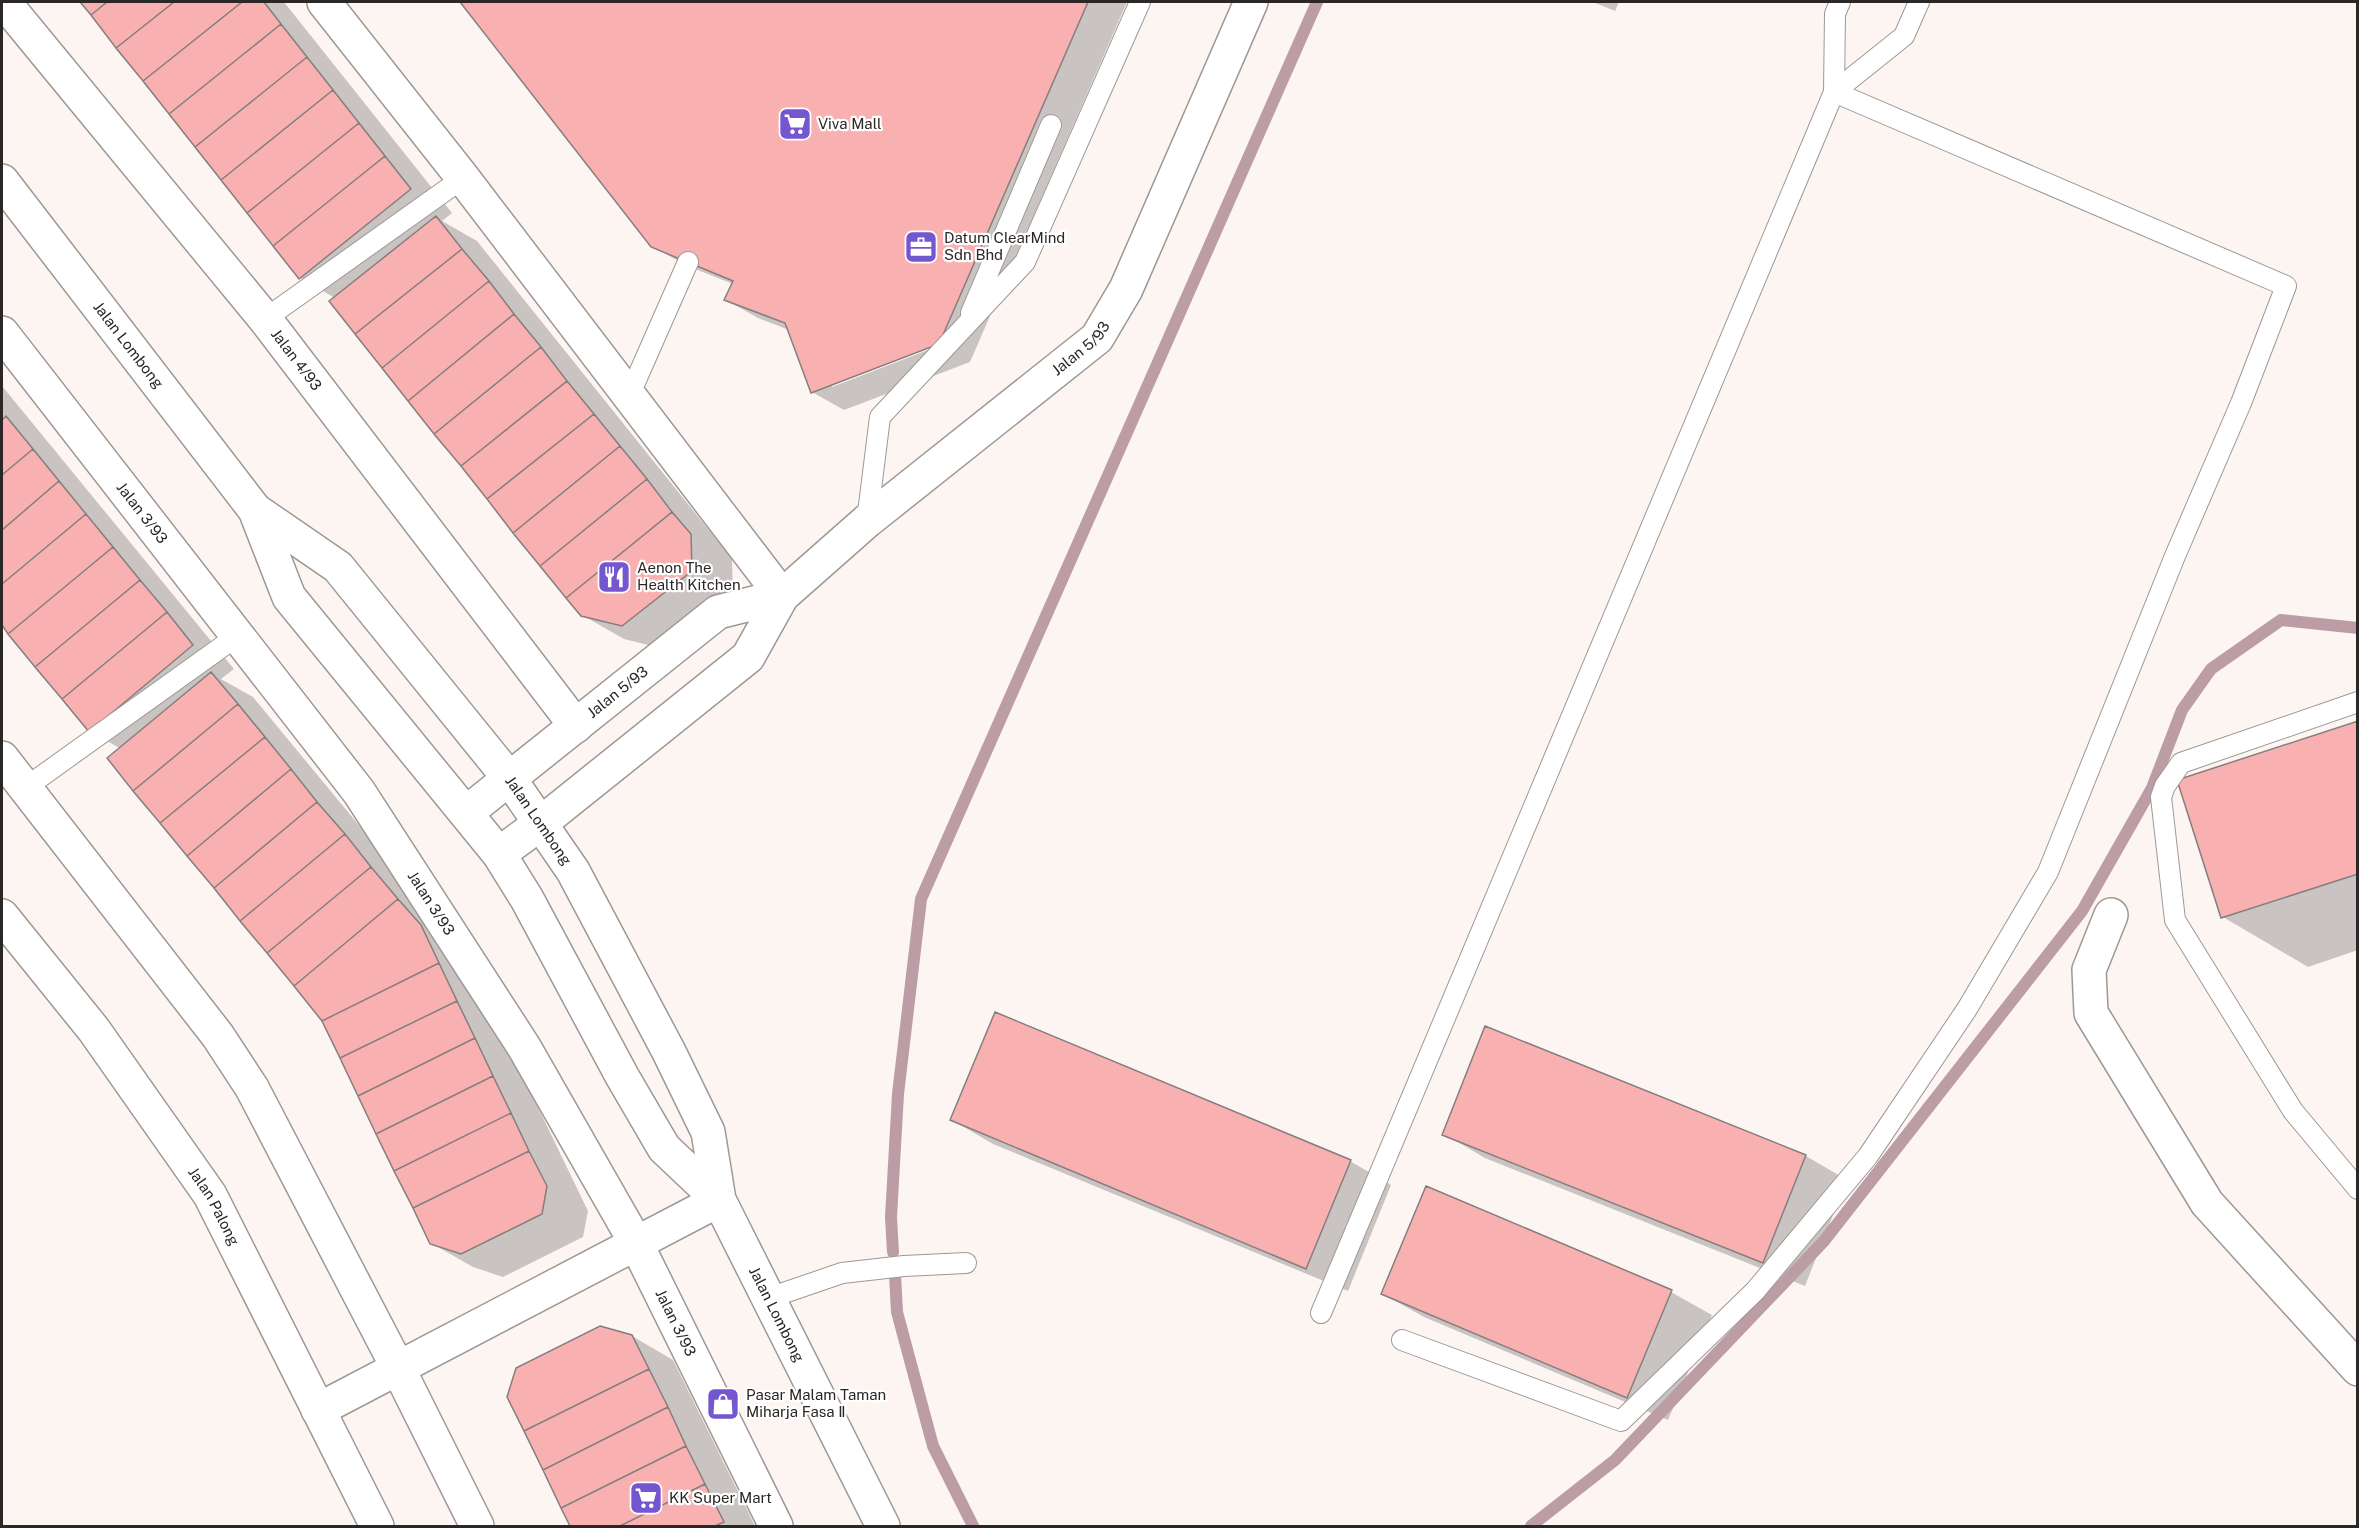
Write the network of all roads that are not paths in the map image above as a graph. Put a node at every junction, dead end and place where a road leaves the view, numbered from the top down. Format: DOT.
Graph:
graph roads {
  1 [pos="4,2"];
  2 [pos="324,2"];
  3 [pos="1140,2"];
  4 [pos="1251,2"];
  5 [pos="1840,2"];
  6 [pos="1919,2"];
  7 [pos="1834,92"];
  8 [pos="1051,125"];
  9 [pos="463,178"];
  10 [pos="2,181"];
  11 [pos="688,262"];
  12 [pos="265,319"];
  13 [pos="965,327"];
  14 [pos="2,333"];
  15 [pos="629,396"];
  16 [pos="255,510"];
  17 [pos="867,521"];
  18 [pos="782,596"];
  19 [pos="237,636"];
  20 [pos="2358,702"];
  21 [pos="576,726"];
  22 [pos="2,758"];
  23 [pos="509,778"];
  24 [pos="25,788"];
  25 [pos="466,813"];
  26 [pos="541,823"];
  27 [pos="499,854"];
  28 [pos="2111,915"];
  29 [pos="2,916"];
  30 [pos="2358,1189"];
  31 [pos="718,1200"];
  32 [pos="636,1243"];
  33 [pos="966,1263"];
  34 [pos="769,1298"];
  35 [pos="1321,1313"];
  36 [pos="1402,1340"];
  37 [pos="398,1368"];
  38 [pos="2358,1369"];
  39 [pos="318,1410"];
  40 [pos="377,1527"];
  41 [pos="477,1527"];
  42 [pos="776,1527"];
  43 [pos="883,1527"];
  1 -- 12 [label="street, Jalan 4/93"];
  2 -- 9 [label="street"];
  3 -- 13 [label="lane"];
  4 -- 17 [label="street, Jalan 5/93"];
  5 -- 7 [label="lane"];
  6 -- 7 [label="lane"];
  7 -- 35 [label="lane"];
  7 -- 36 [label="lane"];
  8 -- 13 [label="lane"];
  9 -- 12 [label="lane"];
  9 -- 15 [label="street"];
  10 -- 16 [label="street, Jalan Lombong"];
  11 -- 15 [label="lane"];
  12 -- 21 [label="street, Jalan 4/93"];
  13 -- 17 [label="lane"];
  14 -- 19 [label="street, Jalan 3/93"];
  15 -- 18 [label="street"];
  16 -- 23 [label="street, Jalan Lombong"];
  16 -- 25 [label="street, Jalan Lombong"];
  17 -- 18 [label="street, Jalan 5/93"];
  18 -- 21 [label="street, Jalan 5/93"];
  18 -- 26 [label="street, Jalan 5/93"];
  19 -- 24 [label="lane"];
  19 -- 32 [label="street, Jalan 3/93"];
  20 -- 30 [label="lane"];
  21 -- 23 [label="street, Jalan 5/93"];
  22 -- 24 [label="street"];
  23 -- 25 [label="street, Jalan 5/93"];
  23 -- 26 [label="street, Jalan Lombong"];
  24 -- 37 [label="street"];
  25 -- 27 [label="street, Jalan Lombong"];
  26 -- 27 [label="street, Jalan 5/93"];
  26 -- 31 [label="street, Jalan Lombong"];
  27 -- 31 [label="street, Jalan Lombong"];
  28 -- 38 [label="street"];
  29 -- 39 [label="street, Jalan Palong"];
  31 -- 32 [label="street"];
  31 -- 34 [label="street, Jalan Lombong"];
  32 -- 37 [label="street"];
  32 -- 42 [label="street, Jalan 3/93"];
  33 -- 34 [label="lane"];
  34 -- 43 [label="street, Jalan Lombong"];
  37 -- 39 [label="street"];
  37 -- 41 [label="street"];
  39 -- 40 [label="street, Jalan Palong"];
}
